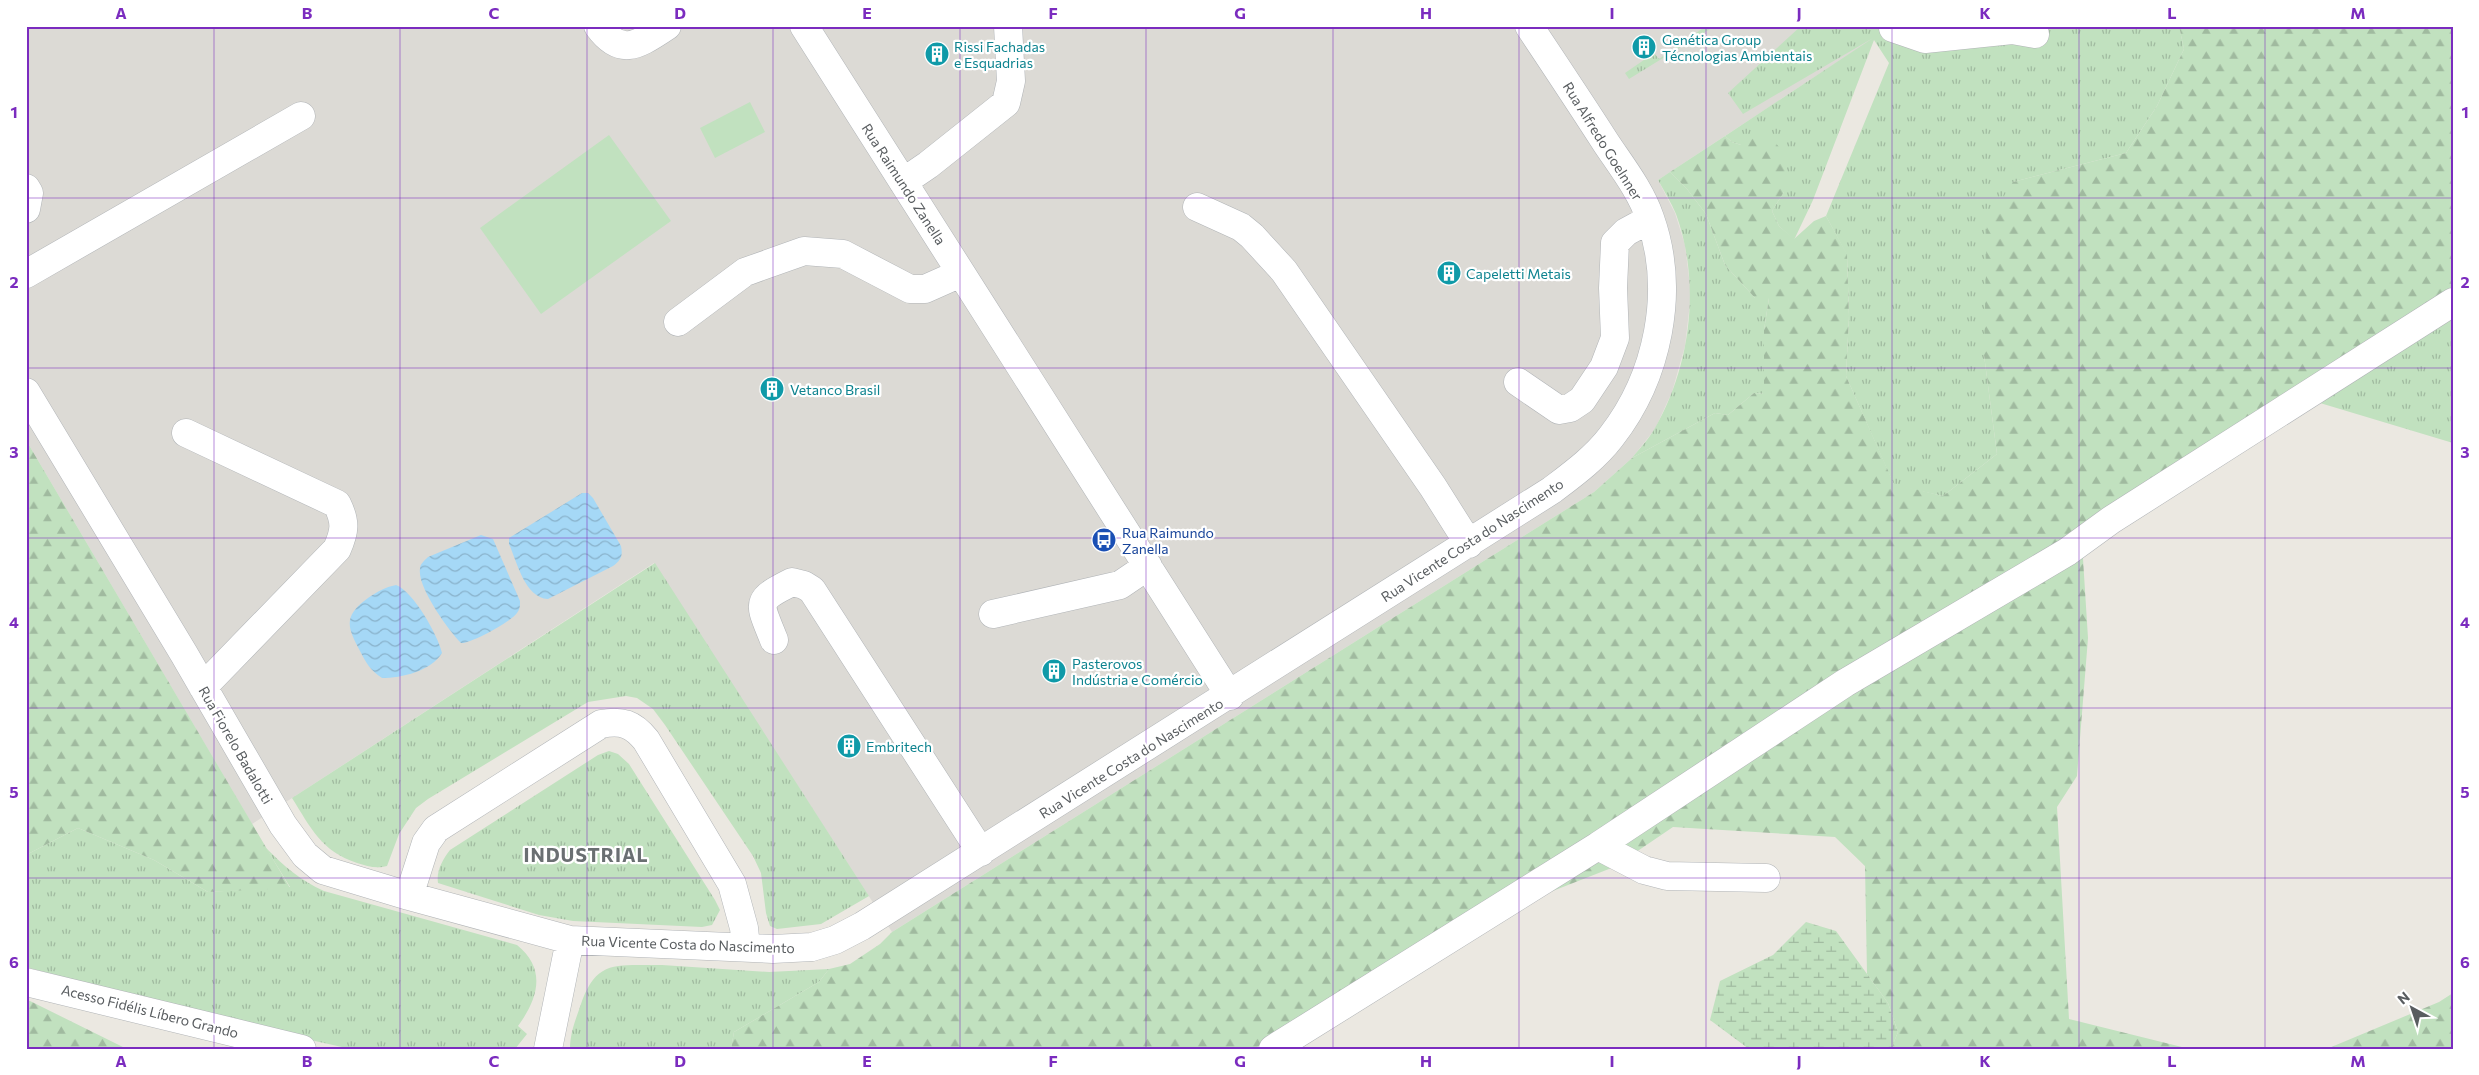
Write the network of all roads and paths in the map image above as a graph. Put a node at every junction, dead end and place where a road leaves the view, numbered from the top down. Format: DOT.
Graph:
graph roads {
  1 [pos="598,26"];
  2 [pos="668,26"];
  3 [pos="804,26"];
  4 [pos="1008,26"];
  5 [pos="1529,26"];
  6 [pos="1893,28"];
  7 [pos="2035,34"];
  8 [pos="301,116"];
  9 [pos="903,182"];
  10 [pos="26,188"];
  11 [pos="1197,207"];
  12 [pos="26,209"];
  13 [pos="1650,218"];
  14 [pos="961,273"];
  15 [pos="26,274"];
  16 [pos="2453,302"];
  17 [pos="678,322"];
  18 [pos="1518,382"];
  19 [pos="26,392"];
  20 [pos="1630,408"];
  21 [pos="186,433"];
  22 [pos="1469,544"];
  23 [pos="1148,566"];
  24 [pos="993,614"];
  25 [pos="774,640"];
  26 [pos="203,687"];
  27 [pos="1230,696"];
  28 [pos="1598,846"];
  29 [pos="981,852"];
  30 [pos="1766,878"];
  31 [pos="409,896"];
  32 [pos="570,940"];
  33 [pos="746,947"];
  34 [pos="26,982"];
  35 [pos="302,1049"];
  36 [pos="548,1049"];
  37 [pos="1273,1049"];
  1 -- 2 [label="street"];
  3 -- 9 [label="street, Rua Raimundo Zanella"];
  4 -- 9 [label="street"];
  5 -- 13 [label="street, Rua Alfredo Goelnner"];
  6 -- 7 [label="street"];
  8 -- 15 [label="street"];
  9 -- 14 [label="street, Rua Raimundo Zanella"];
  10 -- 12 [label="street"];
  11 -- 22 [label="street"];
  13 -- 18 [label="street"];
  13 -- 20 [label="street, Rua Alfredo Goelnner"];
  14 -- 17 [label="street"];
  14 -- 23 [label="street, Rua Raimundo Zanella"];
  16 -- 28 [label="street"];
  19 -- 26 [label="street, Rua Fiorelo Badalotti"];
  20 -- 22 [label="street, Rua Vicente Costa do Nascimento"];
  21 -- 26 [label="street"];
  22 -- 27 [label="street, Rua Vicente Costa do Nascimento"];
  23 -- 24 [label="street"];
  23 -- 27 [label="street, Rua Raimundo Zanella"];
  25 -- 29 [label="street"];
  26 -- 31 [label="street, Rua Fiorelo Badalotti"];
  27 -- 29 [label="street, Rua Vicente Costa do Nascimento"];
  28 -- 30 [label="street"];
  28 -- 37 [label="street"];
  29 -- 33 [label="street, Rua Vicente Costa do Nascimento"];
  31 -- 32 [label="street, Rua Fiorelo Badalotti"];
  31 -- 33 [label="street"];
  32 -- 33 [label="street, Rua Vicente Costa do Nascimento"];
  32 -- 36 [label="street"];
  34 -- 35 [label="street, Acesso Fidélis Líbero Grando"];
}
